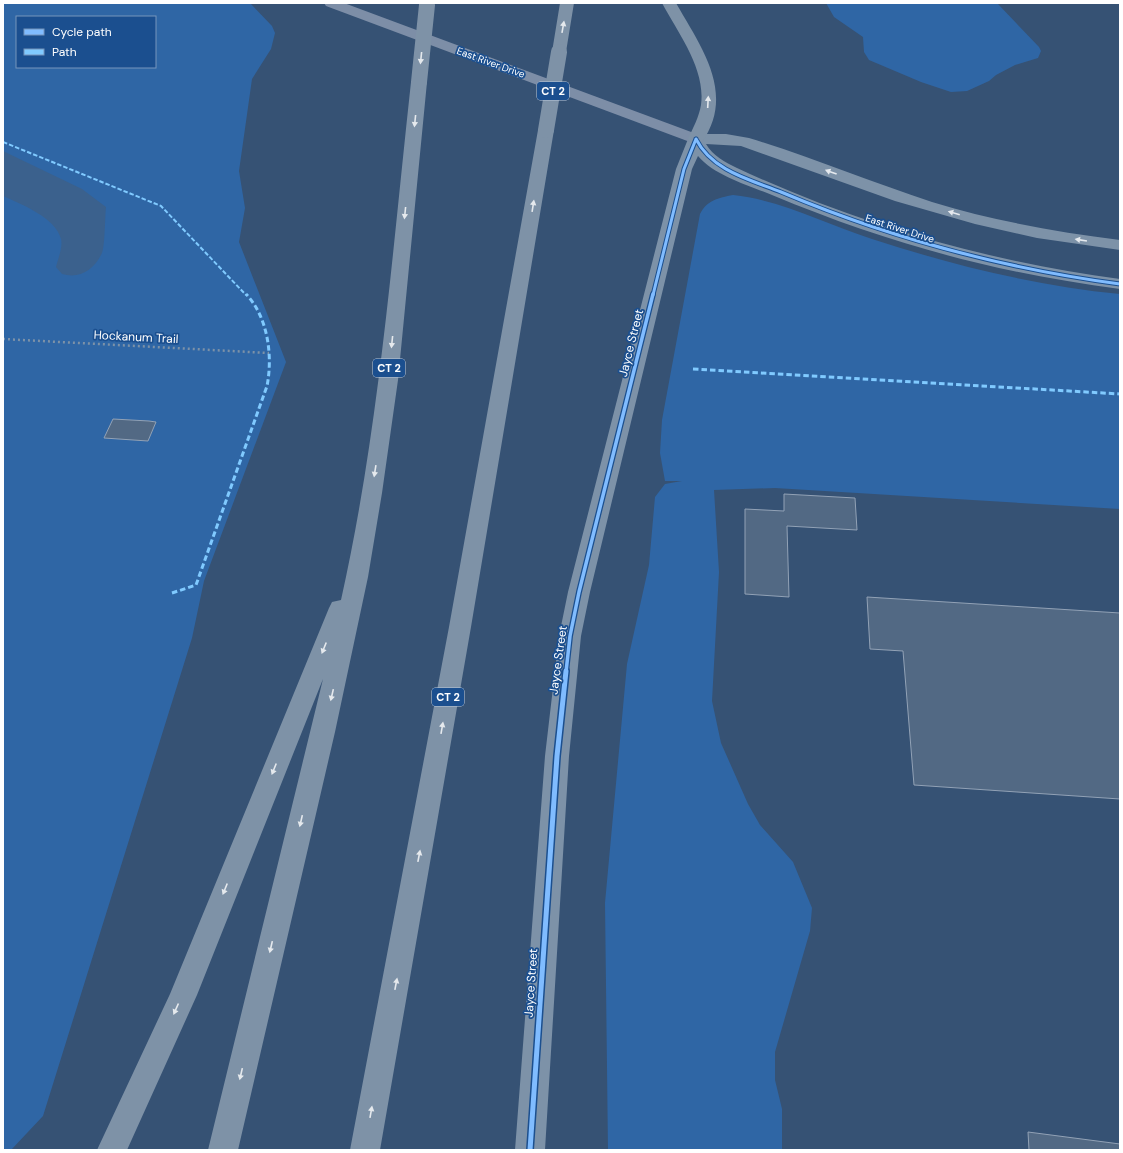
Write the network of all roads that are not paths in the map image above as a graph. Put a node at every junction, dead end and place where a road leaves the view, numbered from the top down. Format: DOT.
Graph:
graph roads {
  1 [pos="331,3"];
  2 [pos="568,3"];
  3 [pos="669,3"];
  4 [pos="427,4"];
  5 [pos="696,139"];
  6 [pos="1120,245"];
  7 [pos="1120,284"];
  8 [pos="360,560"];
  9 [pos="112,1150"];
  10 [pos="223,1150"];
  11 [pos="365,1150"];
  12 [pos="530,1150"];
  1 -- 5 [label="main road, East River Drive"];
  11 -- 2 [label="highway, CT 2, one-way, bridge"];
  5 -- 3 [label="highway, one-way"];
  4 -- 8 [label="highway, CT 2, one-way, bridge"];
  6 -- 5 [label="street, East River Drive, one-way"];
  5 -- 7 [label="street, East River Drive"];
  5 -- 12 [label="street, Jayce Street"];
  8 -- 9 [label="highway, one-way"];
  8 -- 10 [label="highway, CT 2, one-way"];
}
